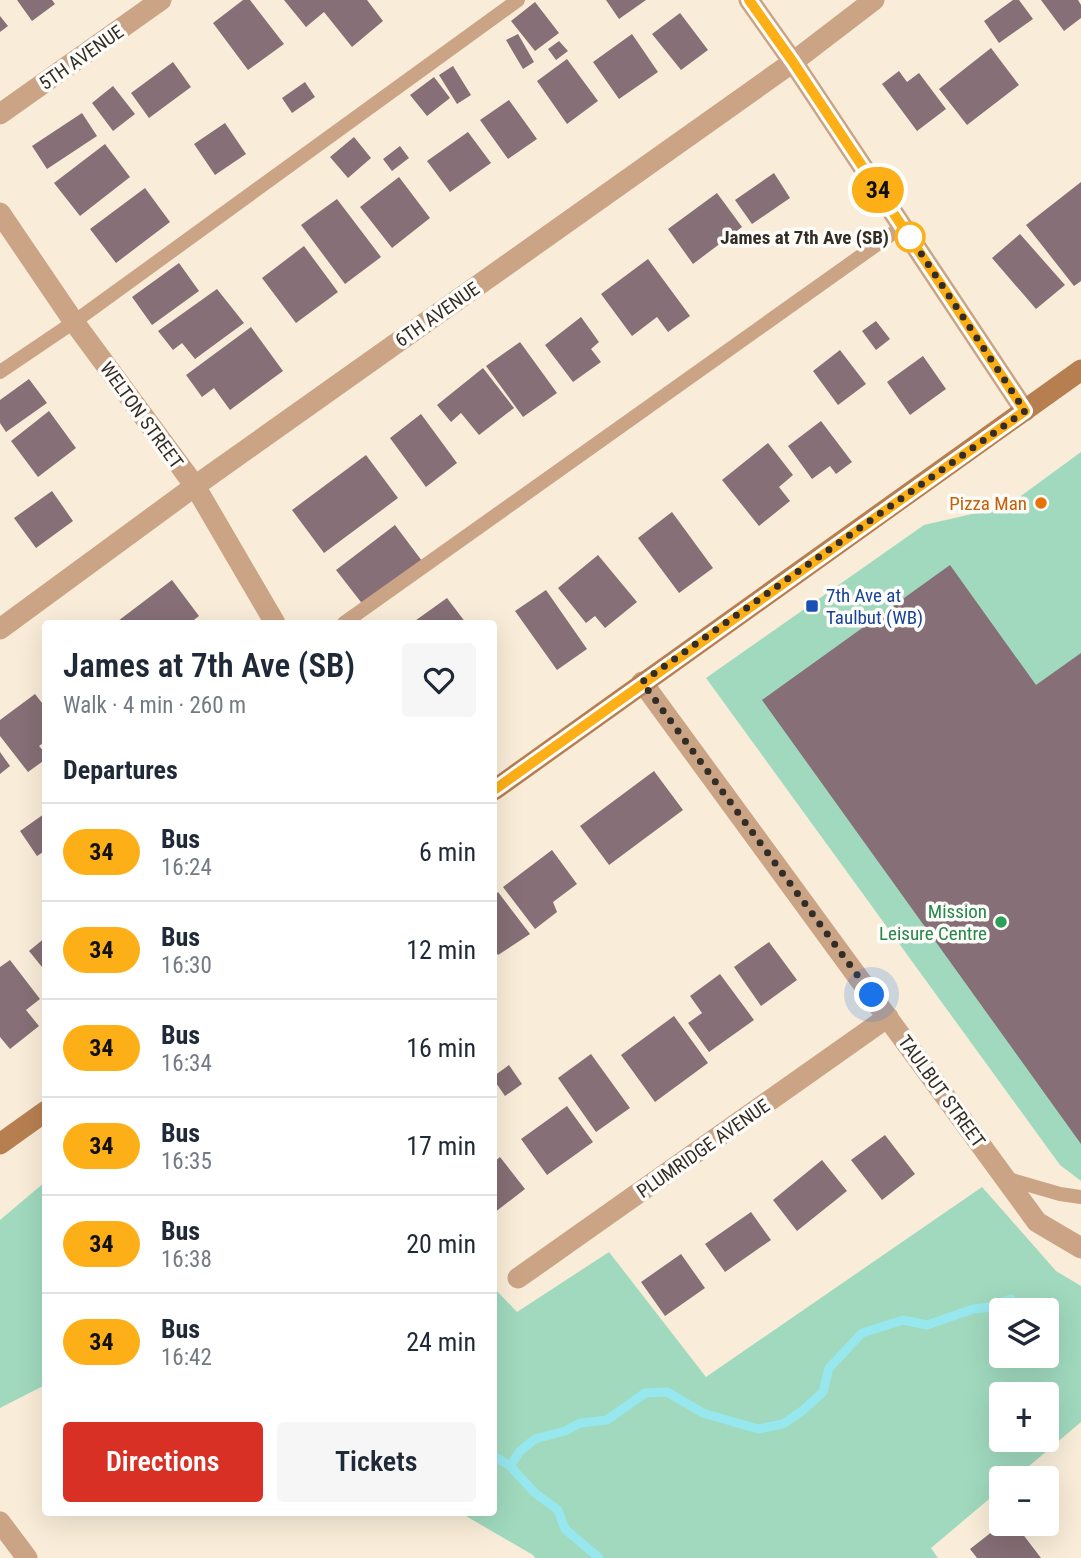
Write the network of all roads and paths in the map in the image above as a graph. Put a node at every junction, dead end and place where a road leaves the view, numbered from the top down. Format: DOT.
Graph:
graph roads {
  1 [pos="161,0"];
  2 [pos="518,0"];
  3 [pos="749,0"];
  4 [pos="874,0"];
  5 [pos="793,62"];
  6 [pos="0,114"];
  7 [pos="0,213"];
  8 [pos="903,226"];
  9 [pos="74,322"];
  10 [pos="1081,370"];
  11 [pos="0,372"];
  12 [pos="1025,411"];
  13 [pos="195,486"];
  14 [pos="273,620"];
  15 [pos="348,620"];
  16 [pos="0,629"];
  17 [pos="642,682"];
  18 [pos="497,788"];
  19 [pos="888,1017"];
  20 [pos="42,1114"];
  21 [pos="0,1144"];
  22 [pos="1005,1178"];
  23 [pos="1081,1197"];
  24 [pos="1081,1248"];
  25 [pos="518,1278"];
  26 [pos="0,1522"];
  27 [pos="27,1558"];
  1 -- 6 [label="street, 5TH AVENUE"];
  2 -- 9 [label="lane"];
  3 -- 5 [label="street"];
  4 -- 5 [label="street, 6TH AVENUE"];
  5 -- 8 [label="street"];
  5 -- 13 [label="street, 6TH AVENUE"];
  7 -- 9 [label="street, WELTON STREET"];
  8 -- 12 [label="street"];
  8 -- 15 [label="lane"];
  9 -- 11 [label="lane"];
  9 -- 13 [label="street, WELTON STREET"];
  10 -- 12 [label="street"];
  12 -- 17 [label="street"];
  13 -- 14 [label="street, WELTON STREET"];
  13 -- 16 [label="street, 6TH AVENUE"];
  17 -- 18 [label="street"];
  17 -- 19 [label="street, TAULBUT STREET"];
  19 -- 22 [label="street, TAULBUT STREET"];
  19 -- 25 [label="street, PLUMRIDGE AVENUE"];
  20 -- 21 [label="street"];
  22 -- 23 [label="lane"];
  22 -- 24 [label="street, TAULBUT STREET"];
  26 -- 27 [label="street"];
}
